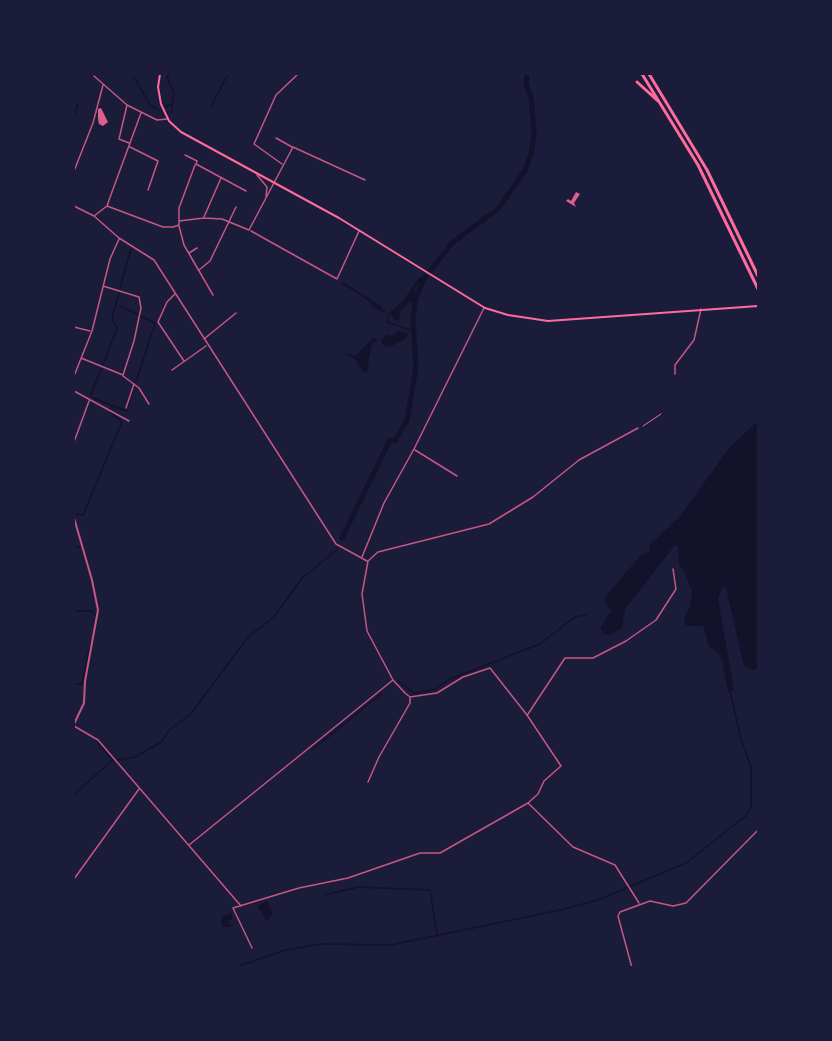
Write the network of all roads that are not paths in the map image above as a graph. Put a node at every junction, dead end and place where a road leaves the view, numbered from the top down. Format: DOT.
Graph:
graph roads {
  1 [pos="92,74"];
  2 [pos="160,74"];
  3 [pos="298,74"];
  4 [pos="642,74"];
  5 [pos="649,74"];
  6 [pos="637,82"];
  7 [pos="103,85"];
  8 [pos="127,105"];
  9 [pos="667,111"];
  10 [pos="141,112"];
  11 [pos="168,118"];
  12 [pos="276,138"];
  13 [pos="130,145"];
  14 [pos="293,147"];
  15 [pos="185,155"];
  16 [pos="196,164"];
  17 [pos="284,165"];
  18 [pos="74,171"];
  19 [pos="254,172"];
  20 [pos="221,178"];
  21 [pos="365,180"];
  22 [pos="274,183"];
  23 [pos="148,190"];
  24 [pos="246,190"];
  25 [pos="266,198"];
  26 [pos="74,206"];
  27 [pos="107,206"];
  28 [pos="236,207"];
  29 [pos="94,216"];
  30 [pos="204,218"];
  31 [pos="180,221"];
  32 [pos="230,221"];
  33 [pos="179,225"];
  34 [pos="359,230"];
  35 [pos="251,231"];
  36 [pos="119,238"];
  37 [pos="197,248"];
  38 [pos="188,253"];
  39 [pos="198,270"];
  40 [pos="759,276"];
  41 [pos="104,286"];
  42 [pos="759,289"];
  43 [pos="175,294"];
  44 [pos="213,295"];
  45 [pos="759,306"];
  46 [pos="485,308"];
  47 [pos="701,309"];
  48 [pos="236,313"];
  49 [pos="74,327"];
  50 [pos="92,331"];
  51 [pos="203,340"];
  52 [pos="207,345"];
  53 [pos="81,358"];
  54 [pos="184,361"];
  55 [pos="172,370"];
  56 [pos="675,374"];
  57 [pos="123,375"];
  58 [pos="74,376"];
  59 [pos="134,384"];
  60 [pos="74,391"];
  61 [pos="89,400"];
  62 [pos="149,404"];
  63 [pos="126,408"];
  64 [pos="129,420"];
  65 [pos="639,428"];
  66 [pos="74,442"];
  67 [pos="414,450"];
  68 [pos="457,476"];
  69 [pos="74,518"];
  70 [pos="361,558"];
  71 [pos="368,561"];
  72 [pos="673,569"];
  73 [pos="393,680"];
  74 [pos="410,697"];
  75 [pos="527,715"];
  76 [pos="74,725"];
  77 [pos="368,782"];
  78 [pos="140,788"];
  79 [pos="528,804"];
  80 [pos="759,830"];
  81 [pos="189,845"];
  82 [pos="74,879"];
  83 [pos="640,903"];
  84 [pos="241,906"];
  85 [pos="252,948"];
  86 [pos="632,968"];
  1 -- 7 [label="street"];
  2 -- 11 [label="main road"];
  3 -- 17 [label="street"];
  4 -- 9 [label="highway"];
  5 -- 40 [label="highway"];
  6 -- 9 [label="highway"];
  7 -- 8 [label="street"];
  7 -- 18 [label="street"];
  8 -- 10 [label="street"];
  8 -- 13 [label="street"];
  9 -- 42 [label="highway"];
  10 -- 11 [label="street"];
  10 -- 13 [label="street"];
  11 -- 19 [label="main road"];
  12 -- 14 [label="street"];
  13 -- 23 [label="street"];
  13 -- 27 [label="street"];
  14 -- 17 [label="street"];
  14 -- 21 [label="street"];
  15 -- 16 [label="street"];
  16 -- 20 [label="street"];
  16 -- 31 [label="street"];
  17 -- 22 [label="street"];
  19 -- 22 [label="main road"];
  19 -- 25 [label="street"];
  20 -- 24 [label="street"];
  20 -- 30 [label="street"];
  22 -- 25 [label="street"];
  22 -- 34 [label="main road"];
  25 -- 32 [label="street"];
  26 -- 29 [label="street"];
  27 -- 29 [label="street"];
  27 -- 33 [label="street"];
  28 -- 32 [label="street"];
  29 -- 36 [label="street"];
  30 -- 31 [label="street"];
  30 -- 32 [label="street"];
  31 -- 33 [label="street"];
  32 -- 39 [label="street"];
  33 -- 38 [label="street"];
  34 -- 35 [label="street"];
  34 -- 46 [label="main road"];
  36 -- 41 [label="street"];
  36 -- 43 [label="street"];
  37 -- 38 [label="street"];
  38 -- 39 [label="street"];
  39 -- 44 [label="street"];
  41 -- 50 [label="street"];
  41 -- 57 [label="street"];
  43 -- 51 [label="street"];
  43 -- 54 [label="street"];
  45 -- 47 [label="main road"];
  46 -- 47 [label="main road"];
  46 -- 67 [label="street"];
  47 -- 56 [label="street"];
  48 -- 51 [label="street"];
  49 -- 50 [label="street"];
  50 -- 53 [label="street"];
  51 -- 52 [label="street"];
  52 -- 54 [label="street"];
  52 -- 70 [label="street"];
  53 -- 57 [label="street"];
  53 -- 58 [label="street"];
  54 -- 55 [label="street"];
  57 -- 59 [label="street"];
  59 -- 62 [label="street"];
  59 -- 63 [label="street"];
  60 -- 61 [label="street"];
  61 -- 64 [label="street"];
  61 -- 66 [label="street"];
  65 -- 71 [label="street"];
  67 -- 68 [label="street"];
  67 -- 70 [label="street"];
  69 -- 76 [label="street"];
  70 -- 71 [label="street"];
  71 -- 73 [label="street"];
  72 -- 75 [label="street"];
  73 -- 74 [label="street"];
  73 -- 81 [label="street"];
  74 -- 75 [label="street"];
  74 -- 77 [label="street"];
  75 -- 79 [label="street"];
  76 -- 78 [label="street"];
  78 -- 81 [label="street"];
  78 -- 82 [label="street"];
  79 -- 83 [label="street"];
  79 -- 84 [label="street"];
  80 -- 83 [label="street"];
  81 -- 84 [label="street"];
  83 -- 86 [label="street"];
  84 -- 85 [label="street"];
}
